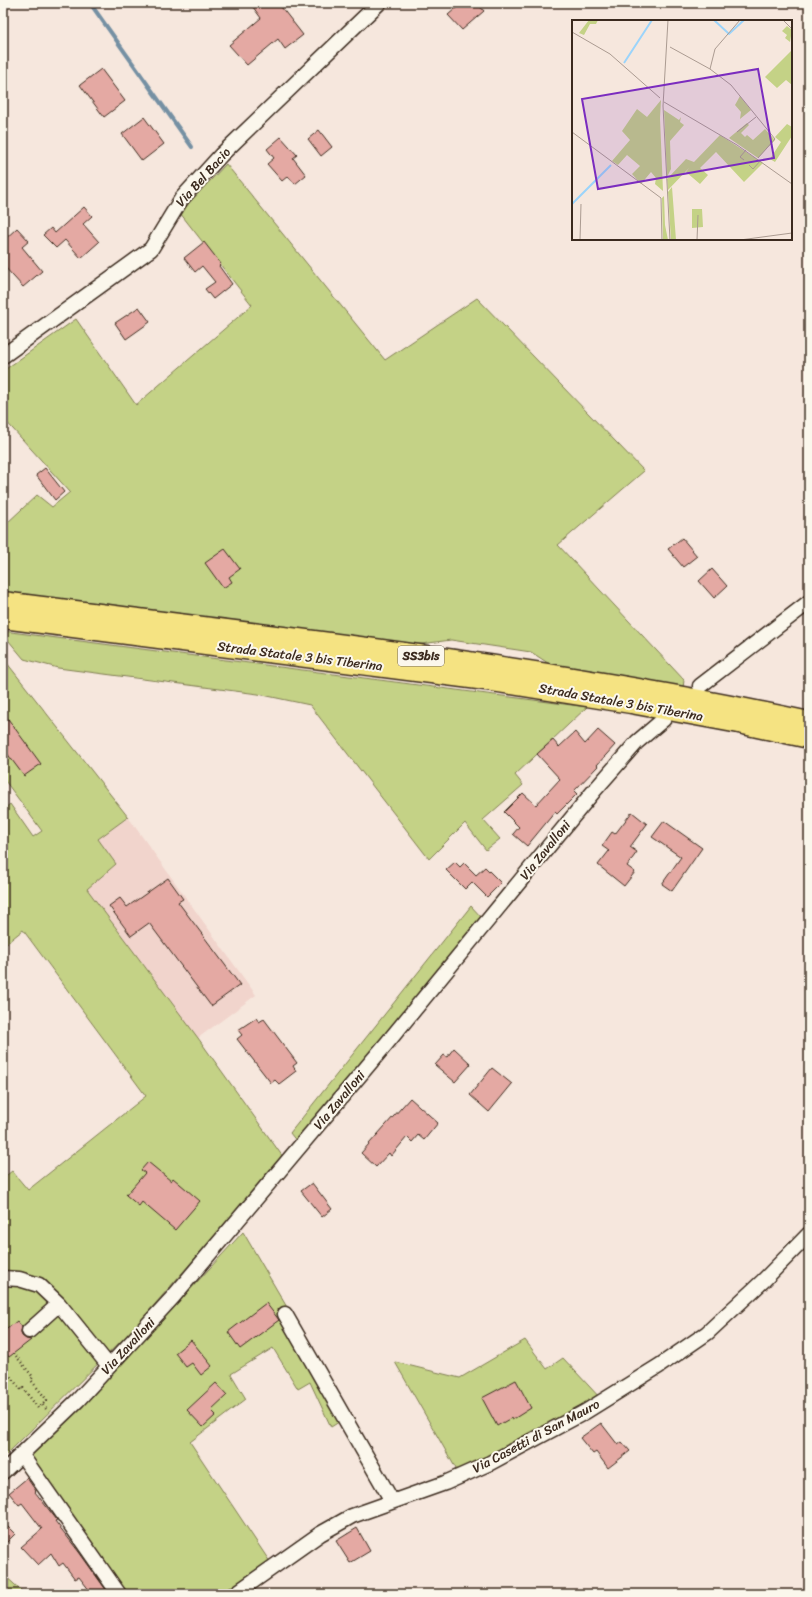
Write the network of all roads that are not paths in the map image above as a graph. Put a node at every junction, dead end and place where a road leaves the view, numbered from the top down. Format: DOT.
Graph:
graph roads {
  1 [pos="379,3"];
  2 [pos="3,356"];
  3 [pos="3,602"];
  4 [pos="809,602"];
  5 [pos="31,613"];
  6 [pos="3,618"];
  7 [pos="700,686"];
  8 [pos="664,719"];
  9 [pos="809,722"];
  10 [pos="809,738"];
  11 [pos="809,1234"];
  12 [pos="3,1278"];
  13 [pos="59,1304"];
  14 [pos="285,1314"];
  15 [pos="29,1331"];
  16 [pos="109,1366"];
  17 [pos="21,1454"];
  18 [pos="3,1472"];
  19 [pos="392,1501"];
  20 [pos="119,1594"];
  21 [pos="235,1594"];
  1 -- 2 [label="street, Via Bel Bacio"];
  3 -- 5 [label="highway, Strada Statale 3 bis Tiberina / SS3bis"];
  4 -- 7 [label="street"];
  5 -- 6 [label="highway, Strada Statale 3 bis Tiberina / SS3bis"];
  5 -- 9 [label="highway, Strada Statale 3 bis Tiberina / SS3bis"];
  5 -- 10 [label="highway, Strada Statale 3 bis Tiberina / SS3bis"];
  8 -- 16 [label="street, Via Zavalloni"];
  11 -- 19 [label="street, Via Casetti di San Mauro"];
  12 -- 13 [label="street"];
  13 -- 15 [label="street"];
  13 -- 16 [label="street"];
  14 -- 19 [label="street"];
  16 -- 17 [label="street, Via Zavalloni"];
  17 -- 18 [label="street, Via Zavalloni"];
  17 -- 20 [label="street"];
  19 -- 21 [label="street, Via Casetti di San Mauro"];
}
